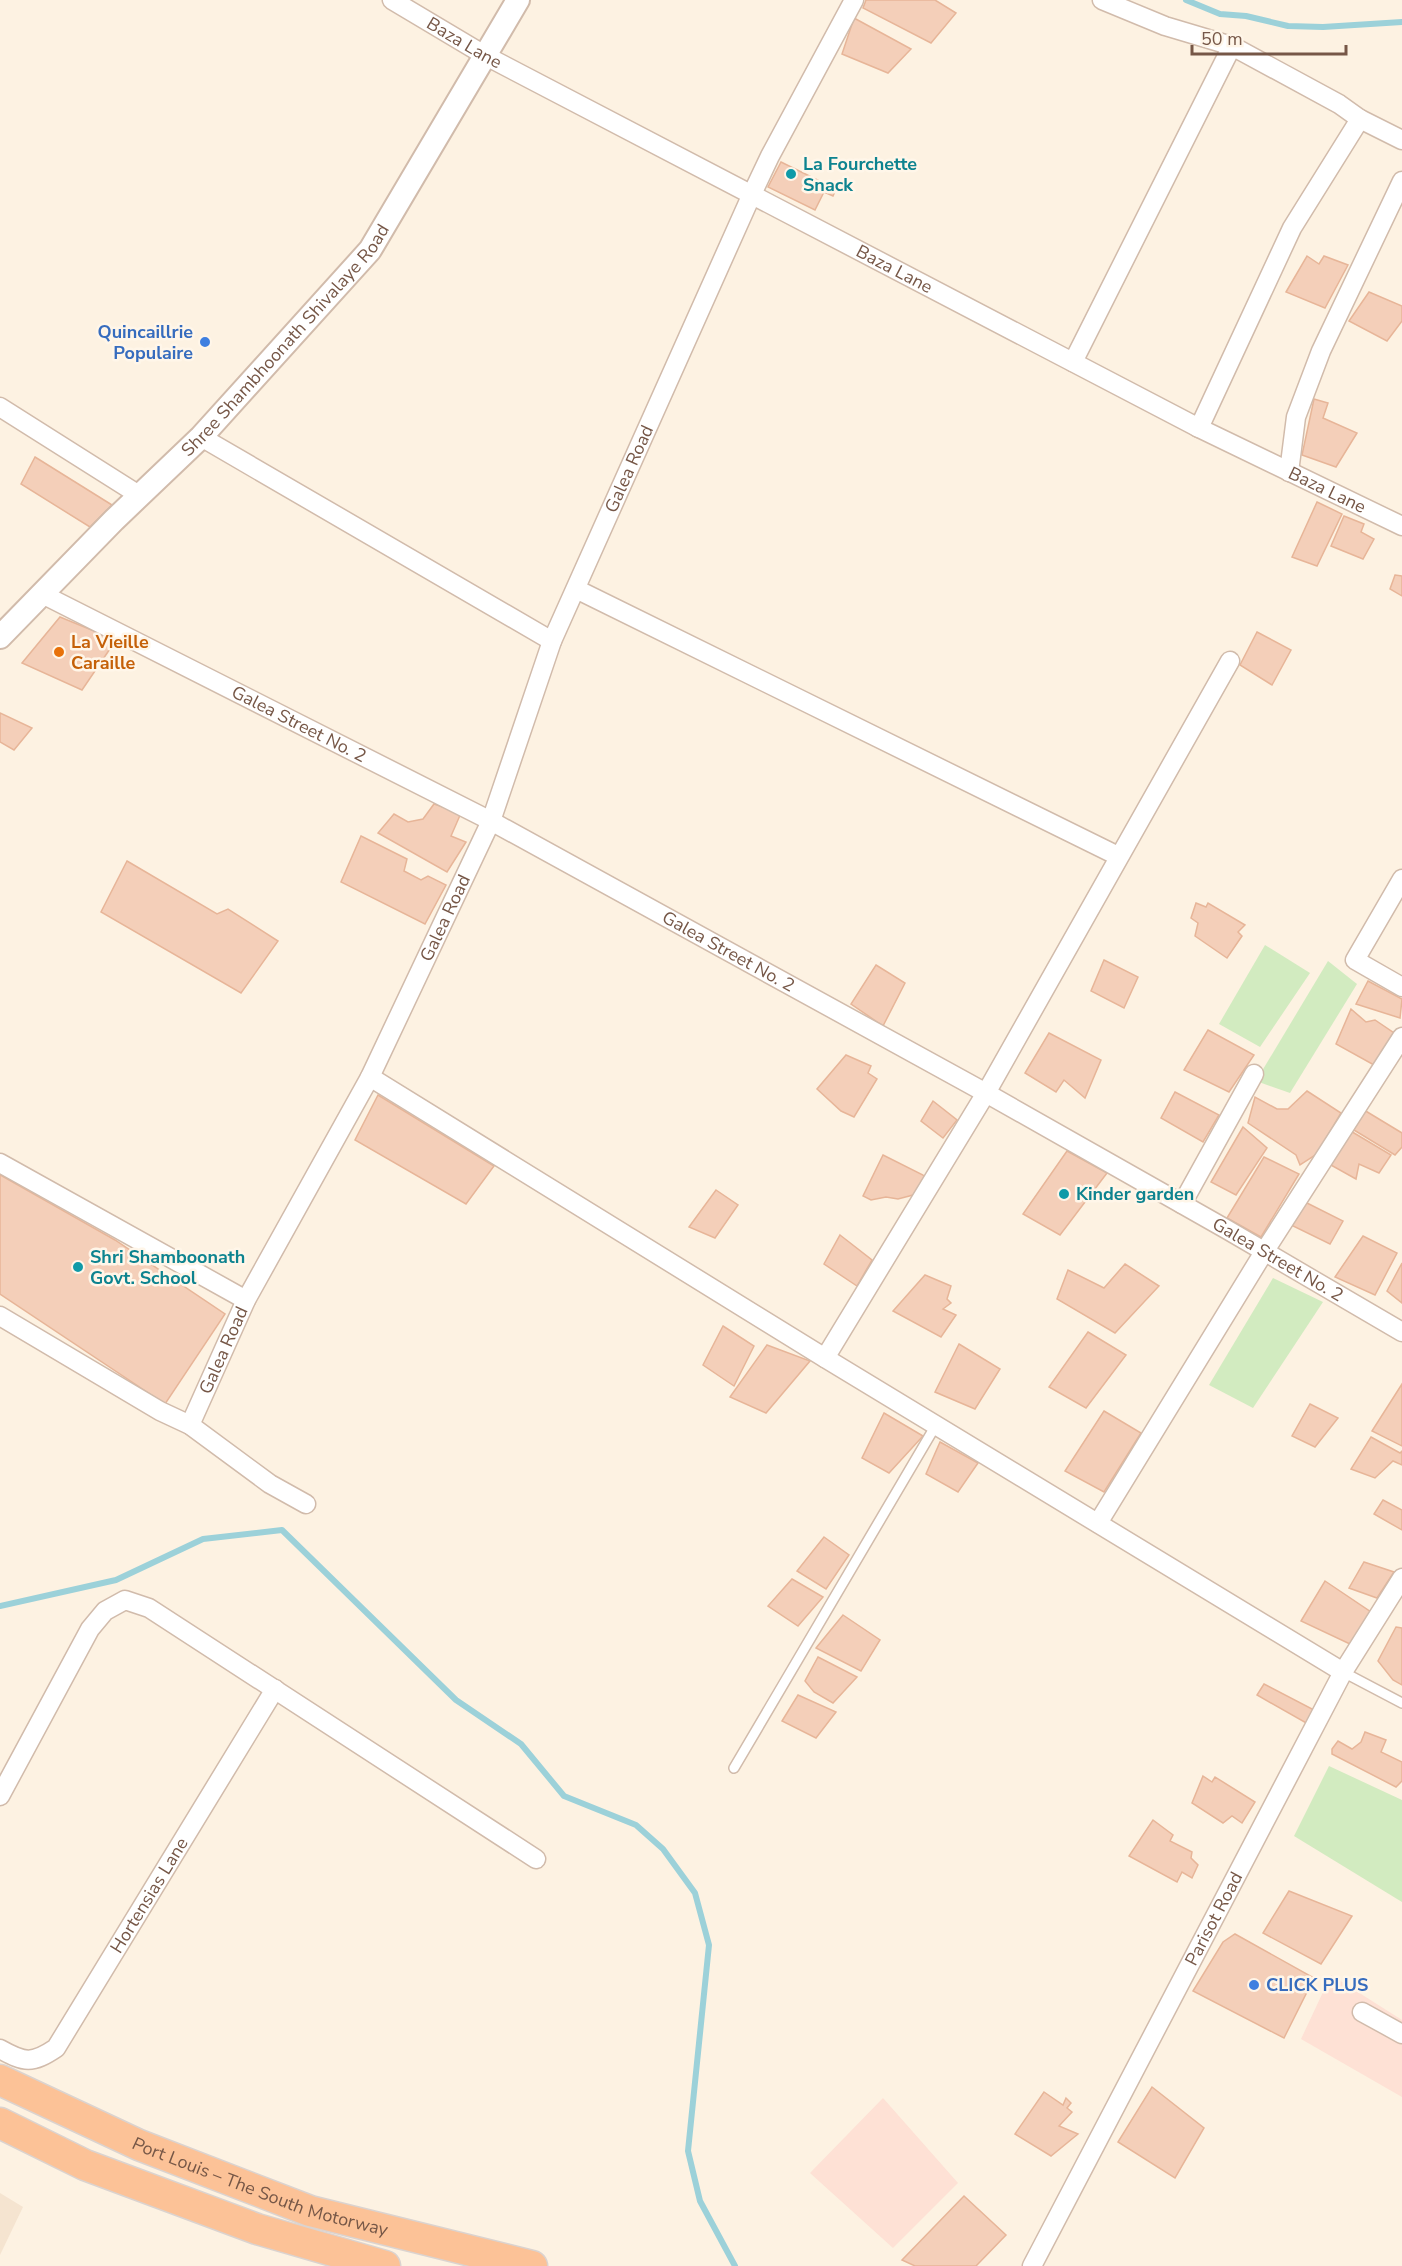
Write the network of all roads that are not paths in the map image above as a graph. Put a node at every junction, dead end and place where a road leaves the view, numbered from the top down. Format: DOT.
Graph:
graph roads {
  1 [pos="392,0"];
  2 [pos="518,0"];
  3 [pos="854,0"];
  4 [pos="1102,0"];
  5 [pos="1232,46"];
  6 [pos="486,56"];
  7 [pos="1360,119"];
  8 [pos="1402,140"];
  9 [pos="1402,181"];
  10 [pos="752,194"];
  11 [pos="1073,362"];
  12 [pos="0,407"];
  13 [pos="1198,428"];
  14 [pos="201,437"];
  15 [pos="1289,472"];
  16 [pos="139,495"];
  17 [pos="1402,526"];
  18 [pos="576,589"];
  19 [pos="42,594"];
  20 [pos="0,637"];
  21 [pos="552,640"];
  22 [pos="1230,661"];
  23 [pos="491,821"];
  24 [pos="1118,856"];
  25 [pos="1402,879"];
  26 [pos="1402,987"];
  27 [pos="1402,1037"];
  28 [pos="1254,1074"];
  29 [pos="370,1077"];
  30 [pos="986,1093"];
  31 [pos="0,1163"];
  32 [pos="1182,1204"];
  33 [pos="1264,1252"];
  34 [pos="246,1300"];
  35 [pos="0,1316"];
  36 [pos="1402,1332"];
  37 [pos="825,1358"];
  38 [pos="190,1425"];
  39 [pos="936,1425"];
  40 [pos="306,1504"];
  41 [pos="1098,1523"];
  42 [pos="1402,1578"];
  43 [pos="1343,1672"];
  44 [pos="275,1689"];
  45 [pos="1402,1703"];
  46 [pos="734,1768"];
  47 [pos="0,1796"];
  48 [pos="536,1859"];
  49 [pos="1362,2012"];
  50 [pos="1402,2034"];
  51 [pos="0,2049"];
  52 [pos="0,2080"];
  53 [pos="0,2123"];
  54 [pos="385,2266"];
  55 [pos="532,2266"];
  56 [pos="1032,2266"];
  1 -- 6 [label="street, Baza Lane"];
  2 -- 6 [label="street, Shree Shambhoonath Shivalaye Road"];
  3 -- 10 [label="street, Galea Road"];
  4 -- 5 [label="street"];
  5 -- 7 [label="street"];
  5 -- 11 [label="street"];
  6 -- 10 [label="street, Baza Lane"];
  6 -- 14 [label="street, Shree Shambhoonath Shivalaye Road"];
  7 -- 8 [label="street"];
  7 -- 13 [label="street"];
  9 -- 15 [label="street"];
  10 -- 11 [label="street, Baza Lane"];
  10 -- 18 [label="street, Galea Road"];
  11 -- 13 [label="street, Baza Lane"];
  12 -- 16 [label="street"];
  13 -- 15 [label="street, Baza Lane"];
  14 -- 16 [label="street, Shree Shambhoonath Shivalaye Road"];
  14 -- 21 [label="street"];
  15 -- 17 [label="street, Baza Lane"];
  16 -- 19 [label="street, Shree Shambhoonath Shivalaye Road"];
  18 -- 21 [label="street, Galea Road"];
  18 -- 24 [label="street"];
  19 -- 20 [label="street, Shree Shambhoonath Shivalaye Road"];
  19 -- 23 [label="street, Galea Street No. 2"];
  21 -- 23 [label="street, Galea Road"];
  22 -- 24 [label="street"];
  23 -- 29 [label="street, Galea Road"];
  23 -- 30 [label="street, Galea Street No. 2"];
  24 -- 30 [label="street"];
  25 -- 26 [label="street"];
  27 -- 33 [label="street"];
  28 -- 32 [label="street"];
  29 -- 34 [label="street, Galea Road"];
  29 -- 37 [label="street"];
  30 -- 32 [label="street, Galea Street No. 2"];
  30 -- 37 [label="street"];
  31 -- 34 [label="street"];
  32 -- 33 [label="street, Galea Street No. 2"];
  33 -- 36 [label="street, Galea Street No. 2"];
  33 -- 41 [label="street"];
  34 -- 38 [label="street, Galea Road"];
  35 -- 38 [label="street"];
  37 -- 39 [label="street"];
  38 -- 40 [label="street"];
  39 -- 41 [label="street"];
  39 -- 46 [label="lane"];
  41 -- 43 [label="street"];
  42 -- 43 [label="street, Parisot Road"];
  43 -- 45 [label="lane"];
  43 -- 56 [label="street, Parisot Road"];
  44 -- 47 [label="street"];
  44 -- 48 [label="street"];
  44 -- 51 [label="street, Hortensias Lane"];
  49 -- 50 [label="street"];
  52 -- 55 [label="highway, Port Louis – The South Motorway"];
  53 -- 54 [label="highway, Port Louis – The South Motorway"];
}
